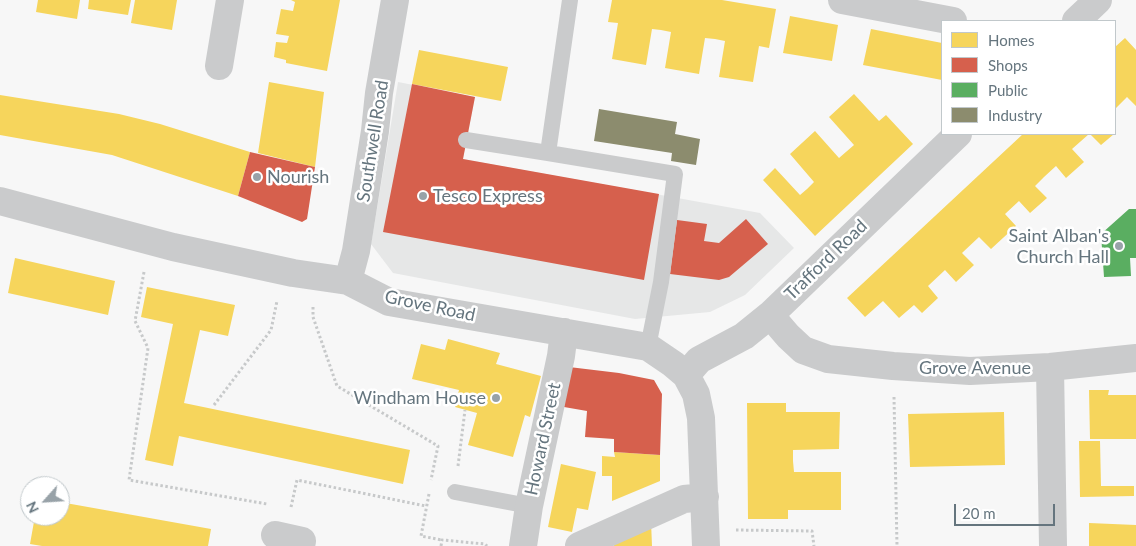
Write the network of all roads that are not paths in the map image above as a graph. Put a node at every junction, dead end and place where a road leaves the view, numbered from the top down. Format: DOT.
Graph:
graph roads {
  1 [pos="230,0"];
  2 [pos="395,0"];
  3 [pos="570,0"];
  4 [pos="842,0"];
  5 [pos="1098,0"];
  6 [pos="948,20"];
  7 [pos="1077,20"];
  8 [pos="219,66"];
  9 [pos="957,135"];
  10 [pos="466,140"];
  11 [pos="548,153"];
  12 [pos="0,201"];
  13 [pos="348,281"];
  14 [pos="770,315"];
  15 [pos="564,332"];
  16 [pos="648,347"];
  17 [pos="1136,358"];
  18 [pos="1050,368"];
  19 [pos="686,375"];
  20 [pos="455,492"];
  21 [pos="705,497"];
  22 [pos="529,506"];
  23 [pos="275,535"];
  24 [pos="706,538"];
  25 [pos="301,546"];
  26 [pos="523,546"];
  27 [pos="579,546"];
  28 [pos="1053,546"];
  1 -- 8 [label="street"];
  2 -- 13 [label="street, Southwell Road"];
  3 -- 11 [label="lane"];
  4 -- 6 [label="street"];
  5 -- 7 [label="street"];
  9 -- 14 [label="street, Trafford Road"];
  10 -- 11 [label="lane"];
  11 -- 16 [label="lane"];
  12 -- 13 [label="street, Grove Road"];
  13 -- 15 [label="street, Grove Road"];
  14 -- 18 [label="street, Grove Avenue"];
  14 -- 19 [label="street, Trafford Road"];
  15 -- 16 [label="street, Grove Road"];
  15 -- 22 [label="street, Howard Street"];
  16 -- 19 [label="street, Grove Road"];
  17 -- 18 [label="street"];
  18 -- 28 [label="street, Grove Avenue"];
  19 -- 21 [label="street, Grove Road"];
  20 -- 22 [label="lane"];
  21 -- 24 [label="street, Grove Road"];
  21 -- 27 [label="street"];
  22 -- 26 [label="street, Howard Street"];
  23 -- 25 [label="street"];
}
